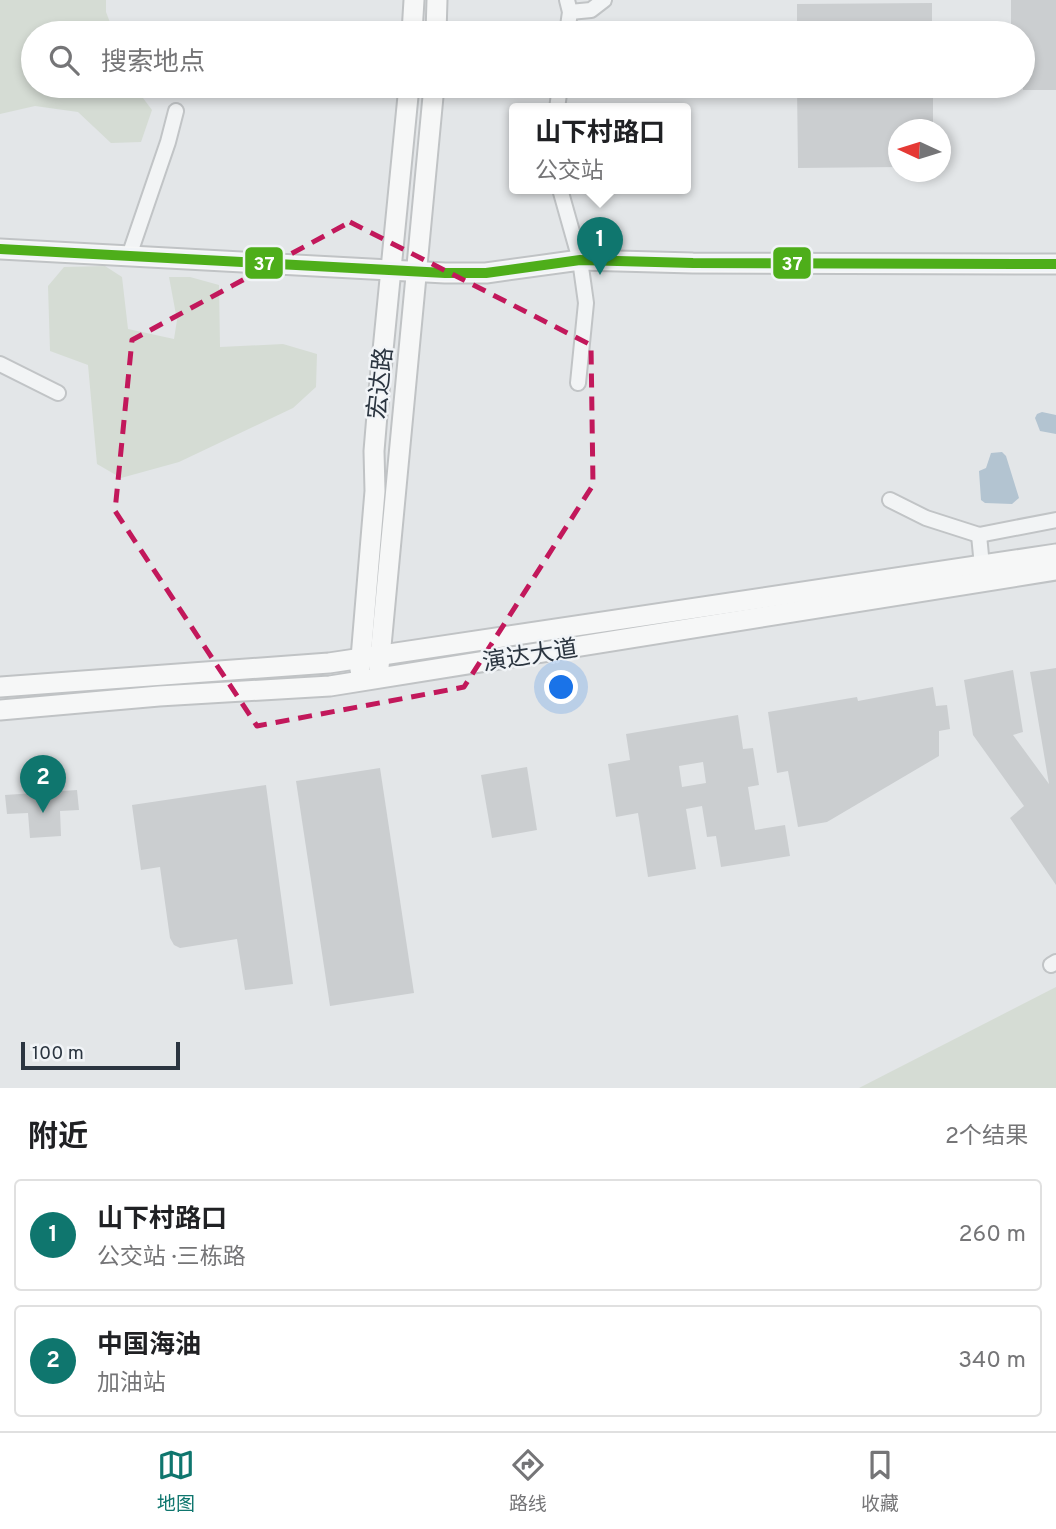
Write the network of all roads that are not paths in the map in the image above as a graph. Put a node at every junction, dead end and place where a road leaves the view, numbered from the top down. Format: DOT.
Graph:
graph roads {
  1 [pos="414,0"];
  2 [pos="437,0"];
  3 [pos="604,0"];
  4 [pos="569,6"];
  5 [pos="413,21"];
  6 [pos="436,21"];
  7 [pos="408,98"];
  8 [pos="433,98"];
  9 [pos="176,111"];
  10 [pos="561,194"];
  11 [pos="0,249"];
  12 [pos="130,256"];
  13 [pos="580,260"];
  14 [pos="1056,264"];
  15 [pos="392,271"];
  16 [pos="416,272"];
  17 [pos="0,364"];
  18 [pos="578,383"];
  19 [pos="58,393"];
  20 [pos="890,500"];
  21 [pos="1056,520"];
  22 [pos="979,535"];
  23 [pos="1056,554"];
  24 [pos="982,566"];
  25 [pos="1056,570"];
  26 [pos="370,657"];
  27 [pos="368,680"];
  28 [pos="0,687"];
  29 [pos="0,710"];
  1 -- 5 [label="main road"];
  2 -- 6 [label="main road"];
  3 -- 4 [label="street"];
  7 -- 15 [label="main road, 宏达路"];
  8 -- 16 [label="main road, 宏达路"];
  9 -- 12 [label="street"];
  10 -- 13 [label="street"];
  11 -- 12 [label="main road"];
  12 -- 15 [label="main road"];
  13 -- 14 [label="main road"];
  13 -- 16 [label="main road"];
  13 -- 18 [label="street"];
  15 -- 16 [label="main road"];
  15 -- 26 [label="main road, 宏达路"];
  16 -- 26 [label="main road, 宏达路"];
  17 -- 19 [label="street"];
  20 -- 22 [label="street"];
  21 -- 22 [label="street"];
  22 -- 24 [label="street"];
  23 -- 24 [label="main road, 演达大道"];
  24 -- 26 [label="main road, 演达大道"];
  25 -- 27 [label="main road, 演达大道"];
  26 -- 27 [label="main road, 宏达路"];
  26 -- 28 [label="main road, 演达大道"];
  27 -- 29 [label="main road, 演达大道"];
}
